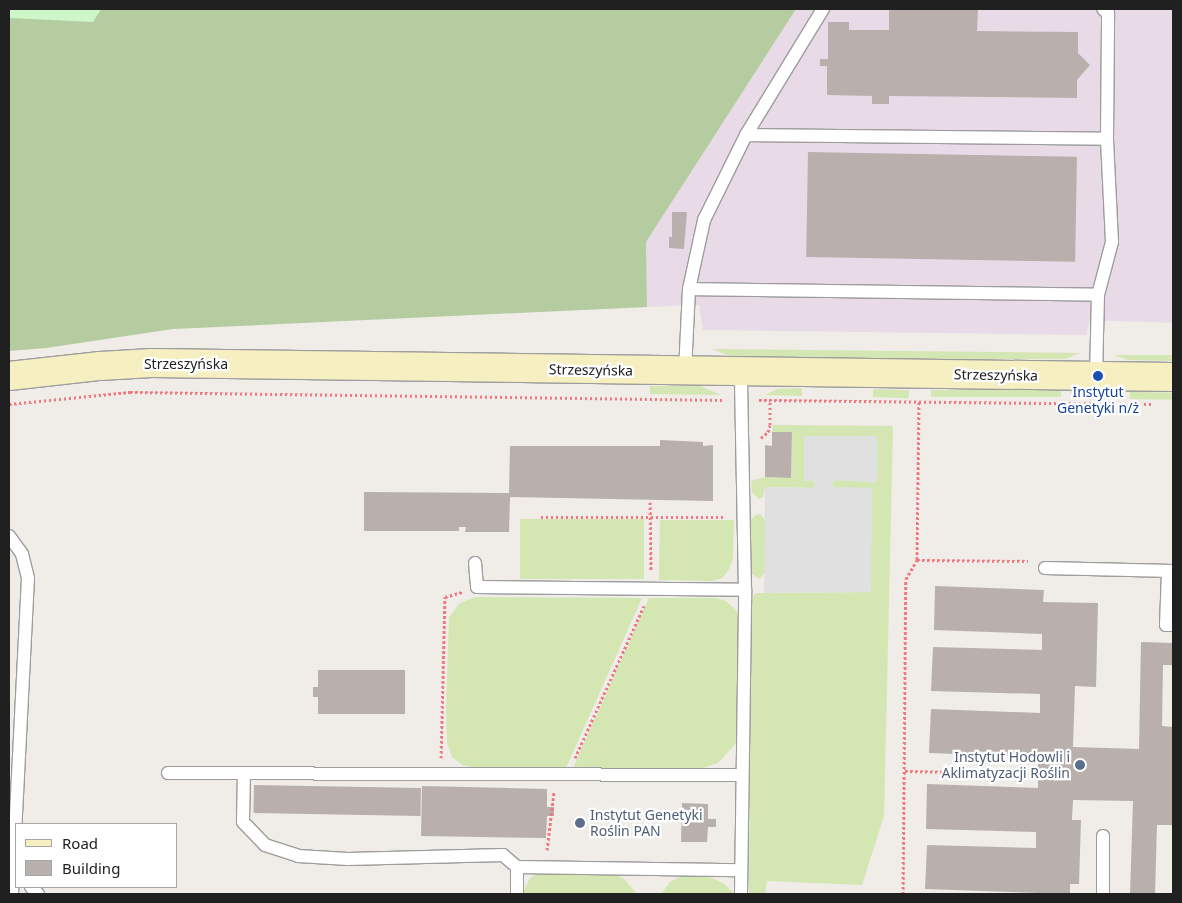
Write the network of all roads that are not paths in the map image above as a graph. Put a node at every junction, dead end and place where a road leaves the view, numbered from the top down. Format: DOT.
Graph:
graph roads {
  1 [pos="823,9"];
  2 [pos="1103,9"];
  3 [pos="746,135"];
  4 [pos="1107,139"];
  5 [pos="689,289"];
  6 [pos="1098,295"];
  7 [pos="685,371"];
  8 [pos="741,372"];
  9 [pos="9,376"];
  10 [pos="1096,376"];
  11 [pos="1173,377"];
  12 [pos="9,536"];
  13 [pos="475,562"];
  14 [pos="1045,568"];
  15 [pos="1170,571"];
  16 [pos="745,590"];
  17 [pos="1173,625"];
  18 [pos="168,773"];
  19 [pos="244,773"];
  20 [pos="742,775"];
  21 [pos="17,823"];
  22 [pos="1103,836"];
  23 [pos="517,867"];
  24 [pos="15,870"];
  25 [pos="741,870"];
  26 [pos="12,894"];
  27 [pos="517,894"];
  28 [pos="741,894"];
  29 [pos="1103,894"];
  1 -- 3 [label="lane"];
  2 -- 4 [label="lane"];
  3 -- 4 [label="lane"];
  3 -- 5 [label="lane"];
  4 -- 6 [label="lane"];
  5 -- 6 [label="lane"];
  5 -- 7 [label="lane"];
  6 -- 10 [label="lane"];
  7 -- 8 [label="street, Strzeszyńska"];
  7 -- 9 [label="street, Strzeszyńska"];
  8 -- 10 [label="street, Strzeszyńska"];
  8 -- 16 [label="lane"];
  10 -- 11 [label="street, Strzeszyńska"];
  12 -- 21 [label="lane"];
  13 -- 16 [label="lane"];
  14 -- 15 [label="lane"];
  15 -- 17 [label="lane"];
  16 -- 20 [label="lane"];
  18 -- 19 [label="lane"];
  19 -- 20 [label="lane"];
  19 -- 23 [label="lane"];
  20 -- 25 [label="lane"];
  22 -- 29 [label="lane"];
  23 -- 25 [label="lane"];
  23 -- 27 [label="lane"];
  24 -- 26 [label="lane"];
  25 -- 28 [label="lane"];
}
